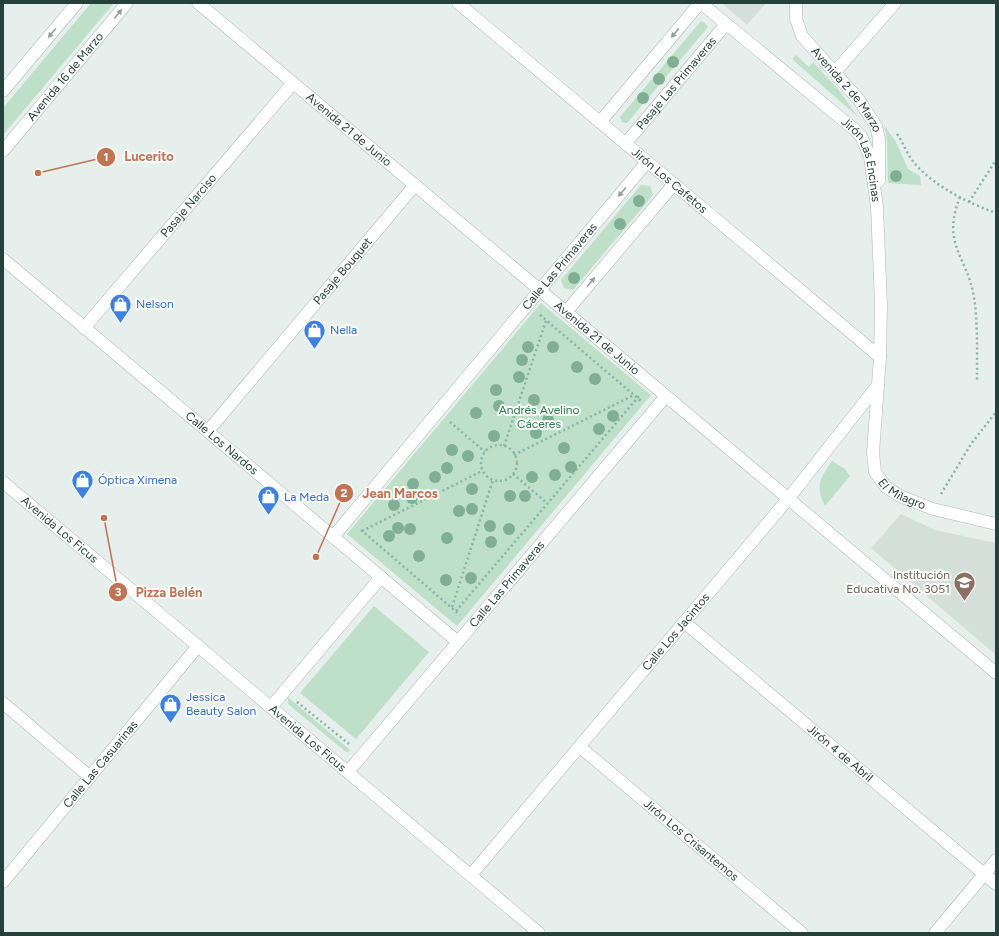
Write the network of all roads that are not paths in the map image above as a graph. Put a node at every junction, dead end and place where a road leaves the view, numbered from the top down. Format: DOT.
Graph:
graph roads {
  1 [pos="77,3"];
  2 [pos="127,3"];
  3 [pos="198,3"];
  4 [pos="458,3"];
  5 [pos="701,3"];
  6 [pos="796,3"];
  7 [pos="895,3"];
  8 [pos="726,24"];
  9 [pos="835,72"];
  10 [pos="294,83"];
  11 [pos="3,91"];
  12 [pos="600,122"];
  13 [pos="626,144"];
  14 [pos="3,151"];
  15 [pos="647,162"];
  16 [pos="674,184"];
  17 [pos="415,185"];
  18 [pos="877,207"];
  19 [pos="3,260"];
  20 [pos="540,290"];
  21 [pos="566,312"];
  22 [pos="84,328"];
  23 [pos="880,357"];
  24 [pos="878,385"];
  25 [pos="666,396"];
  26 [pos="208,432"];
  27 [pos="3,482"];
  28 [pos="788,499"];
  29 [pos="996,524"];
  30 [pos="333,537"];
  31 [pos="381,577"];
  32 [pos="684,622"];
  33 [pos="458,642"];
  34 [pos="198,646"];
  35 [pos="996,673"];
  36 [pos="3,703"];
  37 [pos="271,707"];
  38 [pos="580,747"];
  39 [pos="348,772"];
  40 [pos="90,777"];
  41 [pos="996,860"];
  42 [pos="984,874"];
  43 [pos="471,876"];
  44 [pos="3,882"];
  45 [pos="996,884"];
  46 [pos="539,933"];
  47 [pos="802,933"];
  48 [pos="935,933"];
  1 -- 11 [label="street, one-way"];
  14 -- 2 [label="street, Avenida 16 de Marzo, one-way"];
  3 -- 10 [label="street, Avenida 21 de Junio"];
  4 -- 12 [label="street, Jirón Los Cafetos"];
  5 -- 8 [label="street, Jirón Las Encinas"];
  5 -- 12 [label="street, one-way"];
  6 -- 9 [label="street, Avenida 2 de Marzo"];
  7 -- 9 [label="street"];
  8 -- 13 [label="street, Pasaje Las Primaveras"];
  8 -- 18 [label="street, Jirón Las Encinas"];
  9 -- 18 [label="street, Avenida 2 de Marzo"];
  10 -- 17 [label="street, Avenida 21 de Junio"];
  10 -- 22 [label="street, Pasaje Narciso"];
  12 -- 13 [label="street, Jirón Los Cafetos"];
  13 -- 15 [label="street, Jirón Los Cafetos"];
  15 -- 16 [label="street, Jirón Los Cafetos"];
  15 -- 20 [label="street, Calle Las Primaveras, one-way"];
  21 -- 16 [label="street, one-way"];
  16 -- 23 [label="street, Jirón Los Cafetos"];
  17 -- 20 [label="street, Avenida 21 de Junio"];
  17 -- 26 [label="street, Pasaje Bouquet"];
  18 -- 23 [label="street, Jirón Las Encinas"];
  19 -- 22 [label="street, Calle Los Nardos"];
  20 -- 21 [label="street, Avenida 21 de Junio"];
  20 -- 30 [label="street, Calle Las Primaveras"];
  21 -- 25 [label="street, Avenida 21 de Junio"];
  22 -- 26 [label="street, Calle Los Nardos"];
  23 -- 24 [label="street, Jirón Las Encinas"];
  24 -- 28 [label="street, Calle Los Jacintos"];
  24 -- 29 [label="street, El Milagro"];
  25 -- 28 [label="street, Avenida 21 de Junio"];
  25 -- 33 [label="street, Calle Las Primaveras"];
  26 -- 30 [label="street, Calle Los Nardos"];
  27 -- 34 [label="street, Avenida Los Ficus"];
  28 -- 32 [label="street, Calle Los Jacintos"];
  28 -- 35 [label="street, Avenida 21 de Junio"];
  30 -- 31 [label="street, Calle Los Nardos"];
  31 -- 33 [label="street, Calle Los Nardos"];
  31 -- 37 [label="street"];
  32 -- 38 [label="street, Calle Los Jacintos"];
  32 -- 42 [label="street, Jirón 4 de Abril"];
  33 -- 39 [label="street, Calle Las Primaveras"];
  34 -- 37 [label="street, Avenida Los Ficus"];
  34 -- 40 [label="street, Calle Las Casuarinas"];
  36 -- 40 [label="street"];
  37 -- 39 [label="street, Avenida Los Ficus"];
  38 -- 43 [label="street, Calle Los Jacintos"];
  38 -- 47 [label="street, Jirón Los Crisantemos"];
  39 -- 43 [label="street, Avenida Los Ficus"];
  40 -- 44 [label="street, Calle Las Casuarinas"];
  41 -- 42 [label="street"];
  42 -- 45 [label="street, Jirón 4 de Abril"];
  42 -- 48 [label="street"];
  43 -- 46 [label="street, Avenida Los Ficus"];
}
